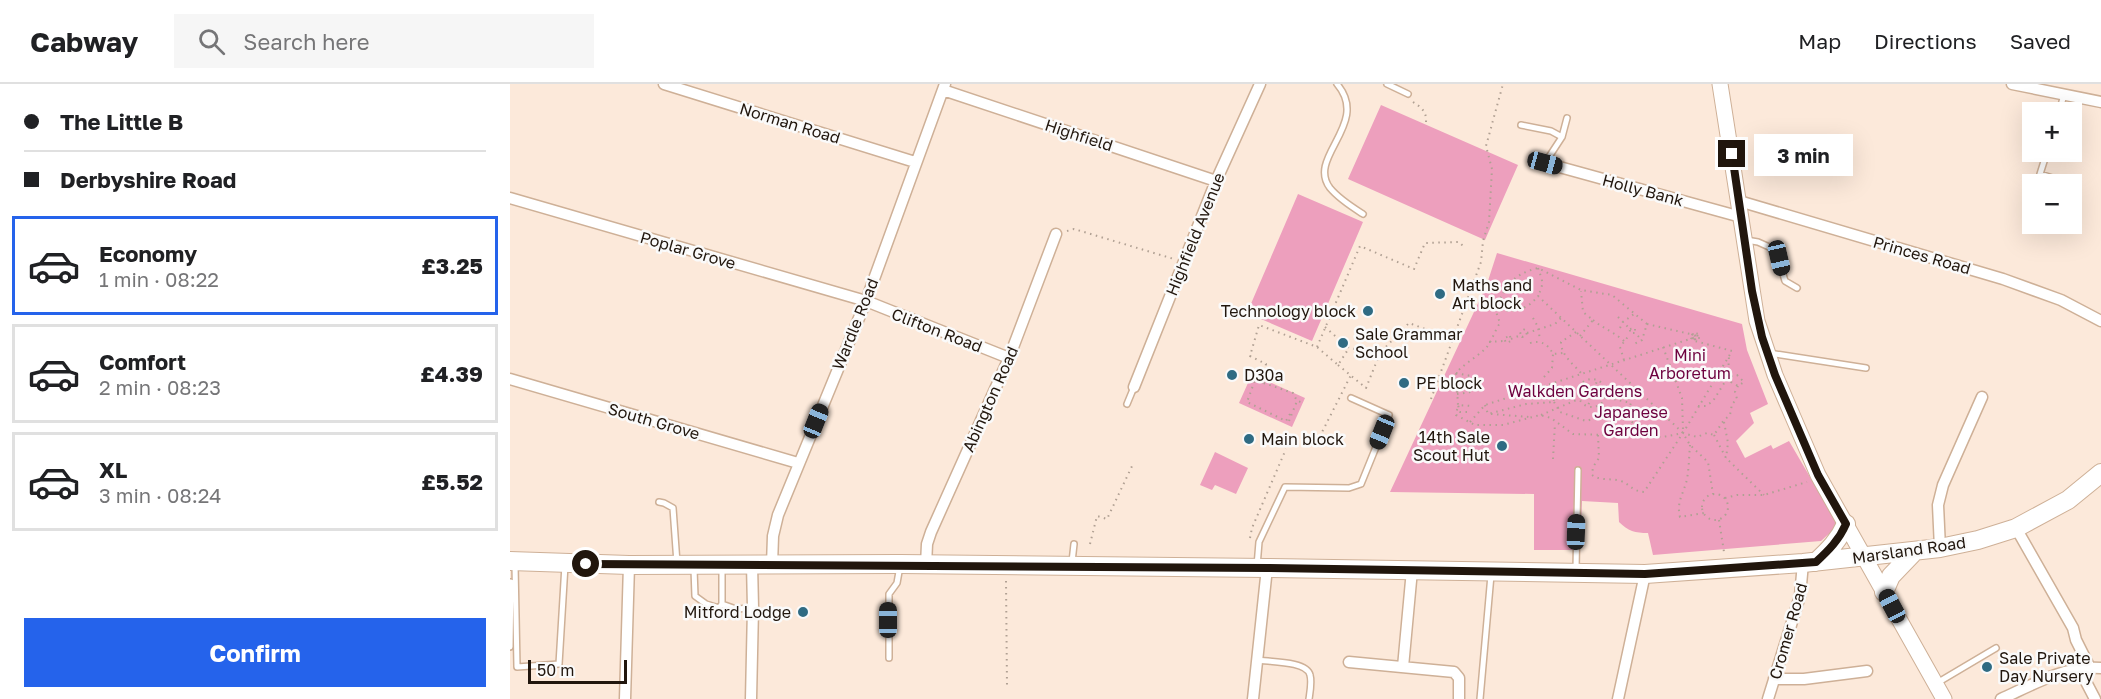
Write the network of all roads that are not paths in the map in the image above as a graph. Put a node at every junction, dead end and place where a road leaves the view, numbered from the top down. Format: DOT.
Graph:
graph roads {
  1 [pos="664,84"];
  2 [pos="1260,84"];
  3 [pos="1337,84"];
  4 [pos="1387,84"];
  5 [pos="1720,84"];
  6 [pos="2012,84"];
  7 [pos="943,86"];
  8 [pos="1408,94"];
  9 [pos="2064,95"];
  10 [pos="2062,102"];
  11 [pos="2101,102"];
  12 [pos="1567,118"];
  13 [pos="1521,125"];
  14 [pos="1563,136"];
  15 [pos="915,162"];
  16 [pos="1545,163"];
  17 [pos="1216,181"];
  18 [pos="510,198"];
  19 [pos="1740,209"];
  20 [pos="1363,214"];
  21 [pos="1056,234"];
  22 [pos="1744,240"];
  23 [pos="1797,288"];
  24 [pos="866,302"];
  25 [pos="2101,321"];
  26 [pos="1768,353"];
  27 [pos="1009,358"];
  28 [pos="1866,368"];
  29 [pos="510,379"];
  30 [pos="1134,387"];
  31 [pos="1982,397"];
  32 [pos="1351,398"];
  33 [pos="1127,404"];
  34 [pos="798,463"];
  35 [pos="1578,470"];
  36 [pos="2101,473"];
  37 [pos="659,502"];
  38 [pos="1846,524"];
  39 [pos="2016,528"];
  40 [pos="1074,543"];
  41 [pos="1940,548"];
  42 [pos="1915,551"];
  43 [pos="1864,557"];
  44 [pos="1810,562"];
  45 [pos="565,564"];
  46 [pos="722,564"];
  47 [pos="752,564"];
  48 [pos="900,564"];
  49 [pos="629,565"];
  50 [pos="686,565"];
  51 [pos="772,565"];
  52 [pos="926,565"];
  53 [pos="1071,567"];
  54 [pos="1262,568"];
  55 [pos="1412,570"];
  56 [pos="1492,571"];
  57 [pos="511,572"];
  58 [pos="1575,573"];
  59 [pos="1645,574"];
  60 [pos="1884,592"];
  61 [pos="722,604"];
  62 [pos="753,608"];
  63 [pos="510,647"];
  64 [pos="1996,648"];
  65 [pos="889,658"];
  66 [pos="1257,660"];
  67 [pos="1349,662"];
  68 [pos="2089,666"];
  69 [pos="1403,667"];
  70 [pos="2101,668"];
  71 [pos="1867,671"];
  72 [pos="1774,679"];
  73 [pos="1935,684"];
  74 [pos="625,699"];
  75 [pos="751,699"];
  76 [pos="1253,699"];
  77 [pos="1309,699"];
  78 [pos="1459,699"];
  79 [pos="1480,699"];
  80 [pos="1618,699"];
  81 [pos="1768,699"];
  82 [pos="1944,699"];
  83 [pos="2001,699"];
  84 [pos="2095,699"];
  1 -- 15 [label="street, Norman Road"];
  2 -- 17 [label="street, Highfield Avenue"];
  3 -- 20 [label="lane"];
  4 -- 8 [label="lane"];
  5 -- 19 [label="street"];
  6 -- 9 [label="street"];
  7 -- 15 [label="street, Wardle Road"];
  7 -- 17 [label="street, Highfield"];
  9 -- 10 [label="lane"];
  9 -- 11 [label="street"];
  12 -- 14 [label="lane"];
  13 -- 14 [label="lane"];
  14 -- 16 [label="lane"];
  15 -- 24 [label="street, Wardle Road"];
  16 -- 19 [label="street, Holly Bank"];
  17 -- 30 [label="street, Highfield Avenue"];
  18 -- 24 [label="street, Poplar Grove"];
  19 -- 22 [label="street"];
  19 -- 25 [label="street, Princes Road"];
  21 -- 27 [label="street, Abington Road"];
  22 -- 23 [label="lane"];
  22 -- 26 [label="street"];
  24 -- 27 [label="street, Clifton Road"];
  24 -- 34 [label="street, Wardle Road"];
  26 -- 28 [label="lane"];
  26 -- 38 [label="street"];
  27 -- 52 [label="street, Abington Road"];
  29 -- 34 [label="street, South Grove"];
  30 -- 33 [label="lane"];
  31 -- 41 [label="street"];
  32 -- 54 [label="lane"];
  34 -- 51 [label="street, Wardle Road"];
  35 -- 58 [label="lane"];
  36 -- 39 [label="main road, Marsland Road"];
  37 -- 50 [label="lane"];
  38 -- 43 [label="street"];
  38 -- 44 [label="main road"];
  39 -- 41 [label="main road, Marsland Road"];
  39 -- 68 [label="street"];
  40 -- 53 [label="lane"];
  41 -- 42 [label="main road, Marsland Road"];
  42 -- 43 [label="main road, Marsland Road"];
  42 -- 60 [label="main road"];
  43 -- 44 [label="main road, Marsland Road"];
  43 -- 60 [label="street"];
  44 -- 59 [label="main road, Marsland Road"];
  44 -- 72 [label="street, Cromer Road"];
  45 -- 49 [label="main road, Marsland Road"];
  45 -- 57 [label="main road, Marsland Road"];
  45 -- 57 [label="lane"];
  46 -- 47 [label="main road, Marsland Road"];
  46 -- 50 [label="main road, Marsland Road"];
  46 -- 61 [label="lane"];
  47 -- 51 [label="main road, Marsland Road"];
  47 -- 62 [label="street"];
  48 -- 51 [label="main road, Marsland Road"];
  48 -- 52 [label="main road, Marsland Road"];
  48 -- 65 [label="lane"];
  49 -- 50 [label="main road, Marsland Road"];
  49 -- 74 [label="street"];
  50 -- 61 [label="lane"];
  52 -- 53 [label="main road, Marsland Road"];
  53 -- 54 [label="main road, Marsland Road"];
  54 -- 55 [label="main road, Marsland Road"];
  54 -- 66 [label="street"];
  55 -- 56 [label="main road, Marsland Road"];
  55 -- 69 [label="street"];
  56 -- 58 [label="main road, Marsland Road"];
  56 -- 79 [label="lane"];
  57 -- 63 [label="lane"];
  58 -- 59 [label="main road, Marsland Road"];
  59 -- 80 [label="street"];
  60 -- 73 [label="street"];
  61 -- 62 [label="lane"];
  62 -- 75 [label="street"];
  64 -- 73 [label="lane"];
  66 -- 76 [label="street"];
  66 -- 77 [label="lane"];
  67 -- 69 [label="street"];
  68 -- 70 [label="street"];
  68 -- 83 [label="street"];
  68 -- 84 [label="street"];
  69 -- 78 [label="street"];
  71 -- 72 [label="street"];
  72 -- 81 [label="street, Cromer Road"];
  73 -- 82 [label="street"];
}
